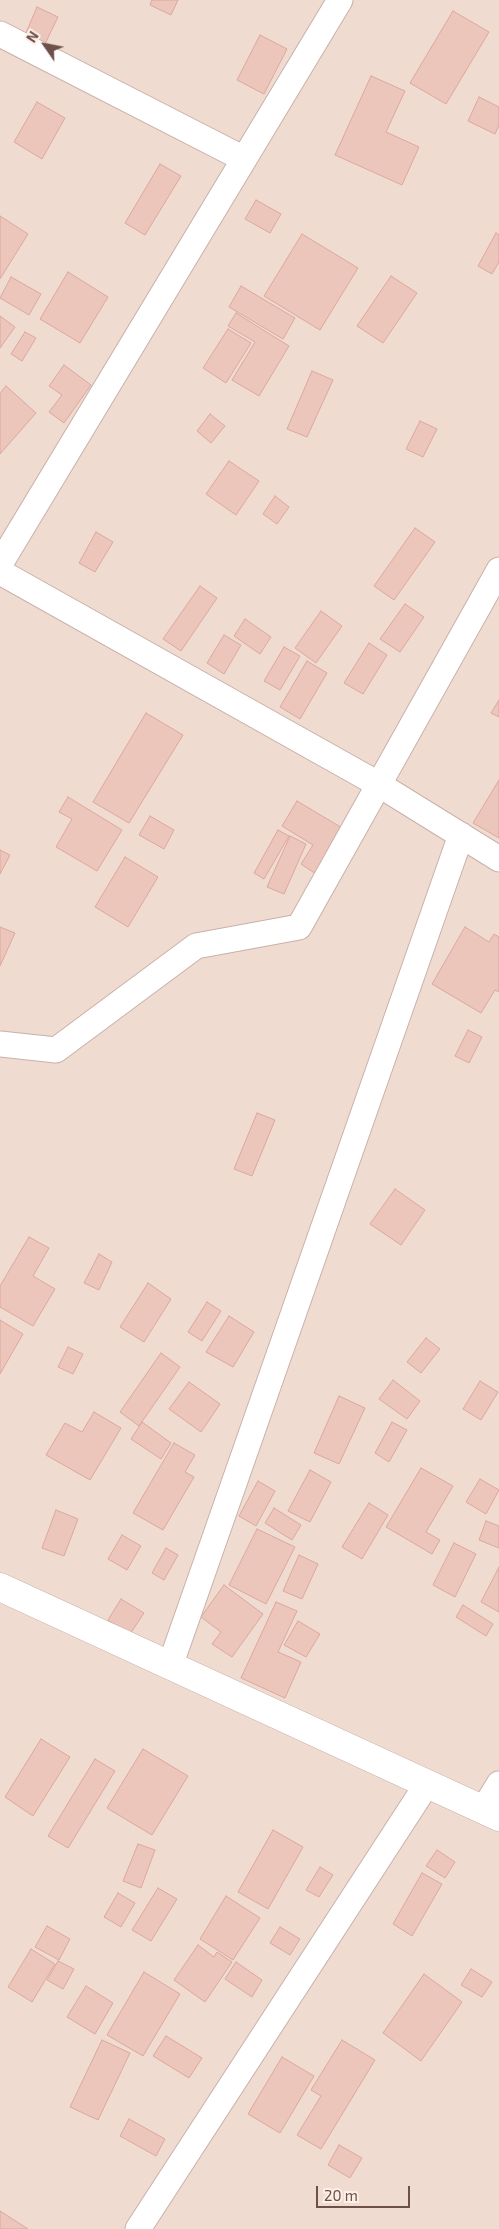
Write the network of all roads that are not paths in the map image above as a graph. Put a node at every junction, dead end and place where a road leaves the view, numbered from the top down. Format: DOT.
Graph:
graph roads {
  1 [pos="340,0"];
  2 [pos="0,34"];
  3 [pos="244,159"];
  4 [pos="0,564"];
  5 [pos="499,570"];
  6 [pos="0,572"];
  7 [pos="378,784"];
  8 [pos="461,835"];
  9 [pos="499,858"];
  10 [pos="0,1044"];
  11 [pos="0,1587"];
  12 [pos="170,1666"];
  13 [pos="427,1784"];
  14 [pos="499,1784"];
  15 [pos="491,1813"];
  16 [pos="138,2229"];
  1 -- 3 [label="street"];
  2 -- 3 [label="street"];
  3 -- 4 [label="street"];
  5 -- 7 [label="street"];
  6 -- 7 [label="street"];
  7 -- 8 [label="street"];
  7 -- 10 [label="street"];
  8 -- 9 [label="street"];
  8 -- 12 [label="street"];
  11 -- 12 [label="street"];
  12 -- 13 [label="street"];
  13 -- 15 [label="street"];
  13 -- 16 [label="street"];
  14 -- 15 [label="street"];
}
